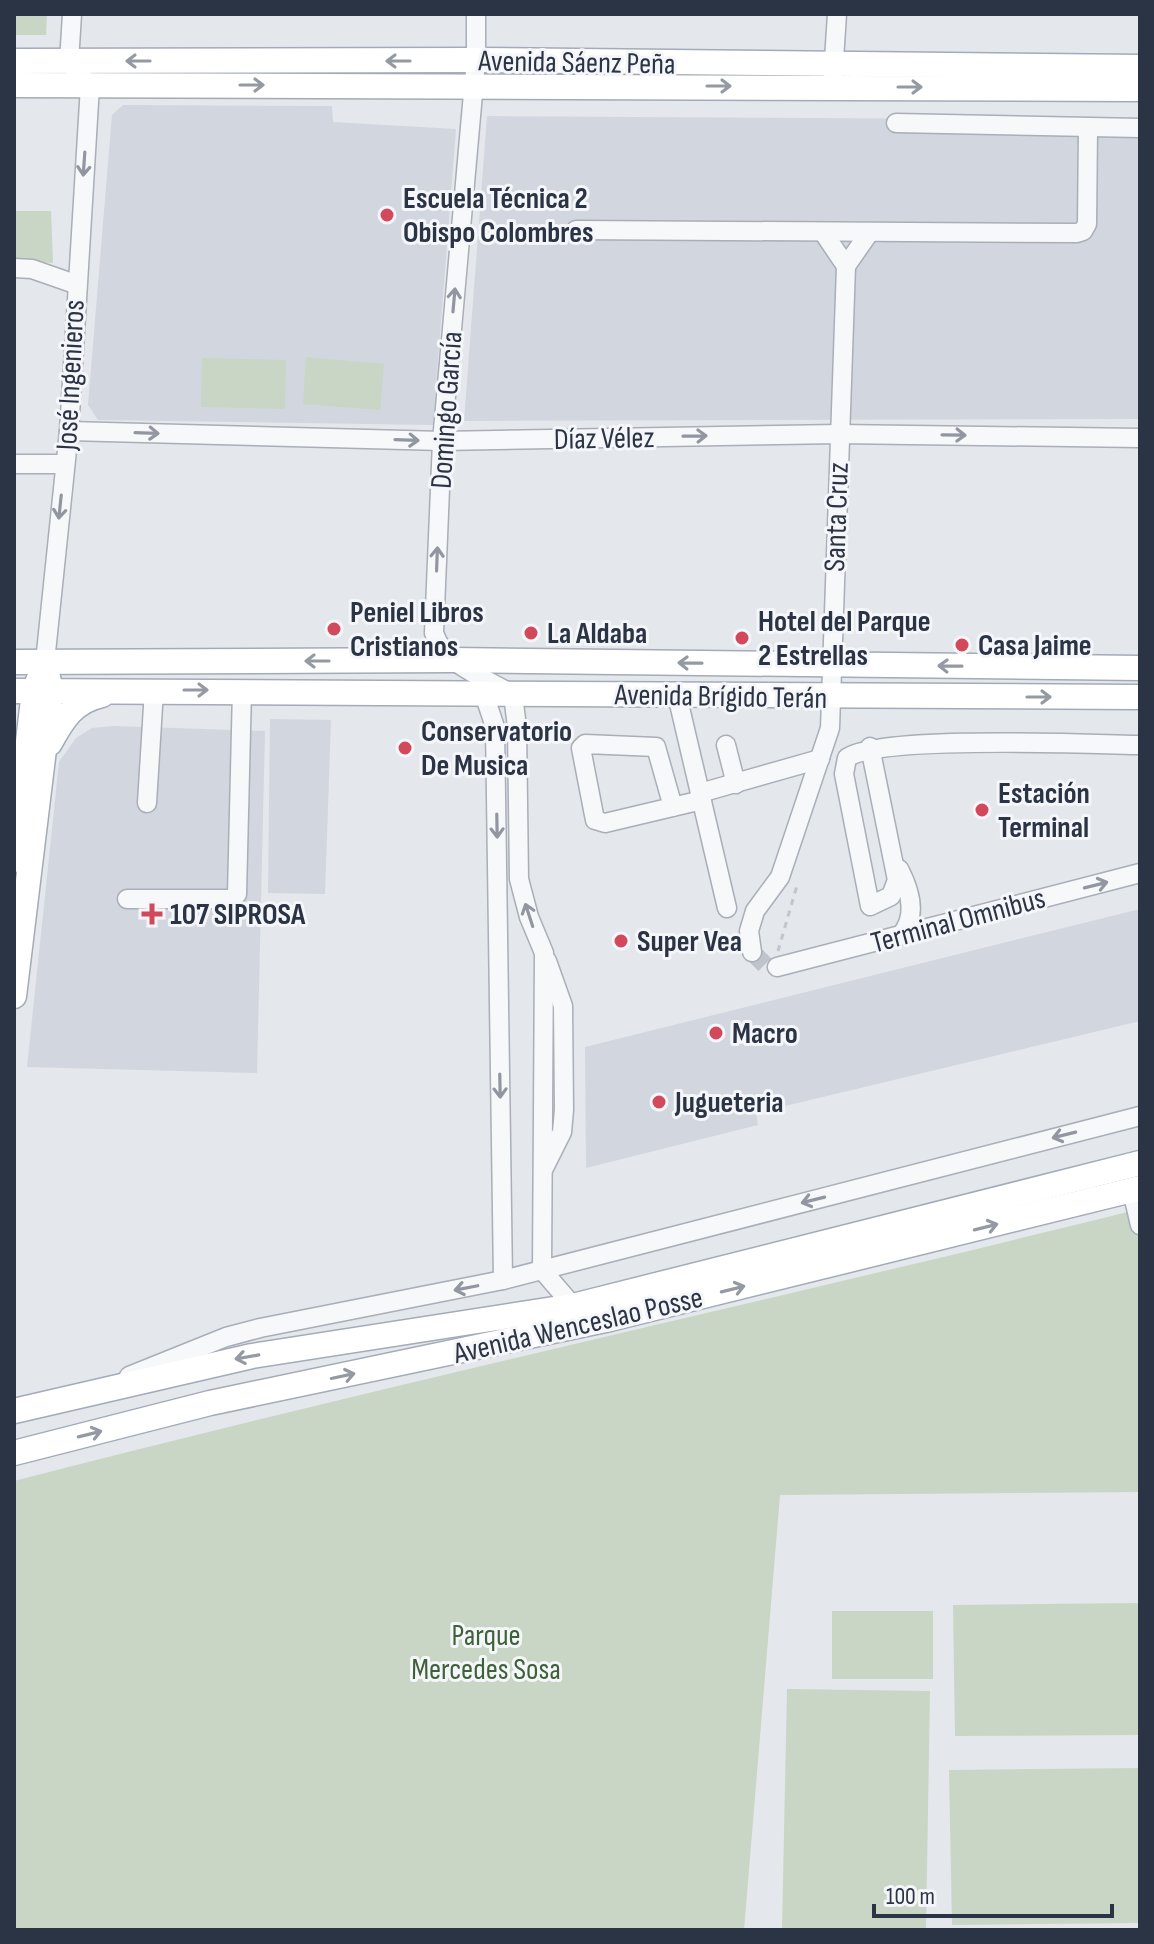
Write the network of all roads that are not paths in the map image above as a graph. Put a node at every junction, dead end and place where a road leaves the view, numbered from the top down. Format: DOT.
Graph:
graph roads {
  1 [pos="72,14"];
  2 [pos="476,14"];
  3 [pos="837,14"];
  4 [pos="14,61"];
  5 [pos="69,62"];
  6 [pos="1140,67"];
  7 [pos="474,72"];
  8 [pos="833,76"];
  9 [pos="14,85"];
  10 [pos="90,86"];
  11 [pos="1140,89"];
  12 [pos="896,123"];
  13 [pos="1140,128"];
  14 [pos="1088,129"];
  15 [pos="576,230"];
  16 [pos="823,232"];
  17 [pos="869,233"];
  18 [pos="846,266"];
  19 [pos="14,268"];
  20 [pos="75,284"];
  21 [pos="69,431"];
  22 [pos="839,434"];
  23 [pos="1140,438"];
  24 [pos="442,441"];
  25 [pos="14,464"];
  26 [pos="65,464"];
  27 [pos="451,660"];
  28 [pos="14,662"];
  29 [pos="45,662"];
  30 [pos="832,664"];
  31 [pos="1140,668"];
  32 [pos="154,690"];
  33 [pos="242,690"];
  34 [pos="33,691"];
  35 [pos="120,691"];
  36 [pos="484,694"];
  37 [pos="513,695"];
  38 [pos="677,695"];
  39 [pos="832,697"];
  40 [pos="1140,697"];
  41 [pos="14,717"];
  42 [pos="726,745"];
  43 [pos="1140,745"];
  44 [pos="870,747"];
  45 [pos="34,762"];
  46 [pos="818,765"];
  47 [pos="736,784"];
  48 [pos="701,797"];
  49 [pos="147,803"];
  50 [pos="673,807"];
  51 [pos="14,860"];
  52 [pos="896,864"];
  53 [pos="1140,873"];
  54 [pos="127,899"];
  55 [pos="727,908"];
  56 [pos="900,936"];
  57 [pos="752,952"];
  58 [pos="777,967"];
  59 [pos="14,996"];
  60 [pos="1140,1116"];
  61 [pos="1140,1163"];
  62 [pos="1136,1190"];
  63 [pos="1140,1225"];
  64 [pos="542,1270"];
  65 [pos="503,1280"];
  66 [pos="573,1306"];
  67 [pos="80,1395"];
  68 [pos="14,1411"];
  69 [pos="21,1449"];
  1 -- 5 [label="street"];
  2 -- 7 [label="street, Domingo García"];
  3 -- 8 [label="street"];
  4 -- 5 [label="main road, Avenida Sáenz Peña"];
  7 -- 5 [label="main road, Avenida Sáenz Peña, one-way"];
  5 -- 10 [label="street"];
  6 -- 8 [label="main road, Avenida Sáenz Peña"];
  7 -- 8 [label="main road, Avenida Sáenz Peña"];
  10 -- 7 [label="main road, Avenida Sáenz Peña, one-way"];
  24 -- 7 [label="street, Domingo García, one-way"];
  8 -- 11 [label="main road, Avenida Sáenz Peña, one-way"];
  9 -- 10 [label="main road, Avenida Sáenz Peña"];
  10 -- 20 [label="street, José Ingenieros, one-way"];
  12 -- 14 [label="street"];
  13 -- 14 [label="street"];
  14 -- 17 [label="street"];
  15 -- 16 [label="street"];
  16 -- 17 [label="street"];
  16 -- 18 [label="street"];
  17 -- 18 [label="street"];
  18 -- 22 [label="street, Santa Cruz"];
  19 -- 20 [label="street"];
  20 -- 21 [label="street, José Ingenieros"];
  21 -- 24 [label="street, Díaz Vélez, one-way"];
  21 -- 26 [label="street, José Ingenieros"];
  22 -- 23 [label="street, Díaz Vélez, one-way"];
  24 -- 22 [label="street, Díaz Vélez, one-way"];
  22 -- 30 [label="street, Santa Cruz"];
  27 -- 24 [label="street, Domingo García, one-way"];
  25 -- 26 [label="street"];
  26 -- 29 [label="street, José Ingenieros, one-way"];
  27 -- 29 [label="main road, Avenida Brígido Terán, one-way"];
  30 -- 27 [label="main road, Avenida Brígido Terán, one-way"];
  27 -- 37 [label="street"];
  28 -- 29 [label="main road, Avenida Brígido Terán"];
  29 -- 34 [label="main road, José Ingenieros"];
  31 -- 30 [label="main road, Avenida Brígido Terán, one-way"];
  30 -- 39 [label="street, Santa Cruz"];
  32 -- 33 [label="main road, Avenida Brígido Terán, one-way"];
  32 -- 35 [label="main road, Avenida Brígido Terán"];
  32 -- 49 [label="street"];
  33 -- 36 [label="main road, Avenida Brígido Terán"];
  33 -- 54 [label="street"];
  34 -- 35 [label="main road, Avenida Brígido Terán"];
  34 -- 45 [label="main road, José Ingenieros"];
  35 -- 45 [label="main road"];
  36 -- 37 [label="main road, Avenida Brígido Terán"];
  36 -- 65 [label="street, one-way"];
  37 -- 38 [label="main road, Avenida Brígido Terán"];
  64 -- 37 [label="street, one-way"];
  38 -- 39 [label="main road, Avenida Brígido Terán"];
  38 -- 48 [label="street"];
  39 -- 40 [label="main road, Avenida Brígido Terán, one-way"];
  39 -- 46 [label="street"];
  41 -- 45 [label="main road"];
  42 -- 47 [label="street"];
  43 -- 44 [label="street"];
  44 -- 52 [label="street"];
  44 -- 52 [label="street"];
  45 -- 51 [label="main road, José Ingenieros"];
  45 -- 59 [label="main road, José Ingenieros"];
  46 -- 47 [label="street"];
  46 -- 57 [label="street"];
  47 -- 48 [label="street"];
  48 -- 50 [label="street"];
  48 -- 55 [label="street"];
  50 -- 50 [label="street"];
  52 -- 56 [label="street"];
  56 -- 53 [label="street, Terminal Omnibus, one-way"];
  56 -- 58 [label="street, Terminal Omnibus"];
  60 -- 64 [label="street, one-way"];
  61 -- 66 [label="main road"];
  62 -- 63 [label="street"];
  69 -- 62 [label="main road, Avenida Wenceslao Posse, one-way"];
  64 -- 65 [label="street"];
  64 -- 66 [label="street"];
  65 -- 67 [label="street, one-way"];
  66 -- 67 [label="main road, one-way"];
  67 -- 68 [label="main road"];
}
